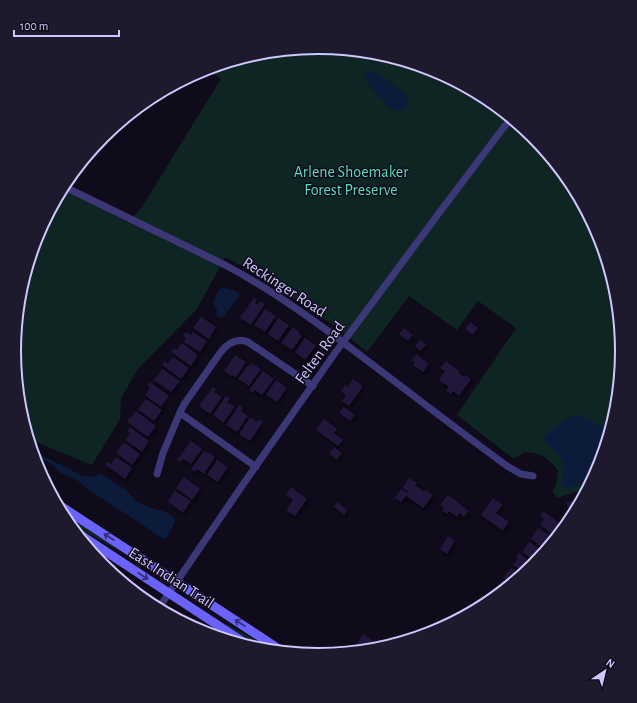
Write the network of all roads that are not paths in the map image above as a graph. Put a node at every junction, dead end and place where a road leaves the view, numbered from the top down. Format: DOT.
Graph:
graph roads {
  1 [pos="508,122"];
  2 [pos="69,189"];
  3 [pos="343,342"];
  4 [pos="312,386"];
  5 [pos="180,413"];
  6 [pos="256,467"];
  7 [pos="157,474"];
  8 [pos="533,476"];
  9 [pos="67,510"];
  10 [pos="88,540"];
  11 [pos="177,582"];
  12 [pos="169,593"];
  13 [pos="161,604"];
  14 [pos="236,637"];
  15 [pos="273,645"];
  1 -- 3 [label="street, Felten Road"];
  2 -- 3 [label="street, Reckinger Road"];
  3 -- 4 [label="street, Felten Road"];
  3 -- 8 [label="street, Reckinger Road"];
  4 -- 5 [label="street"];
  4 -- 6 [label="street, Felten Road"];
  5 -- 6 [label="street"];
  5 -- 7 [label="street"];
  6 -- 11 [label="street, Felten Road"];
  11 -- 9 [label="main road, East Indian Trail, one-way"];
  10 -- 12 [label="main road, East Indian Trail, one-way"];
  11 -- 12 [label="street, Felten Road"];
  15 -- 11 [label="main road, East Indian Trail, one-way"];
  12 -- 13 [label="street, Felten Road"];
  12 -- 14 [label="main road, East Indian Trail"];
}
